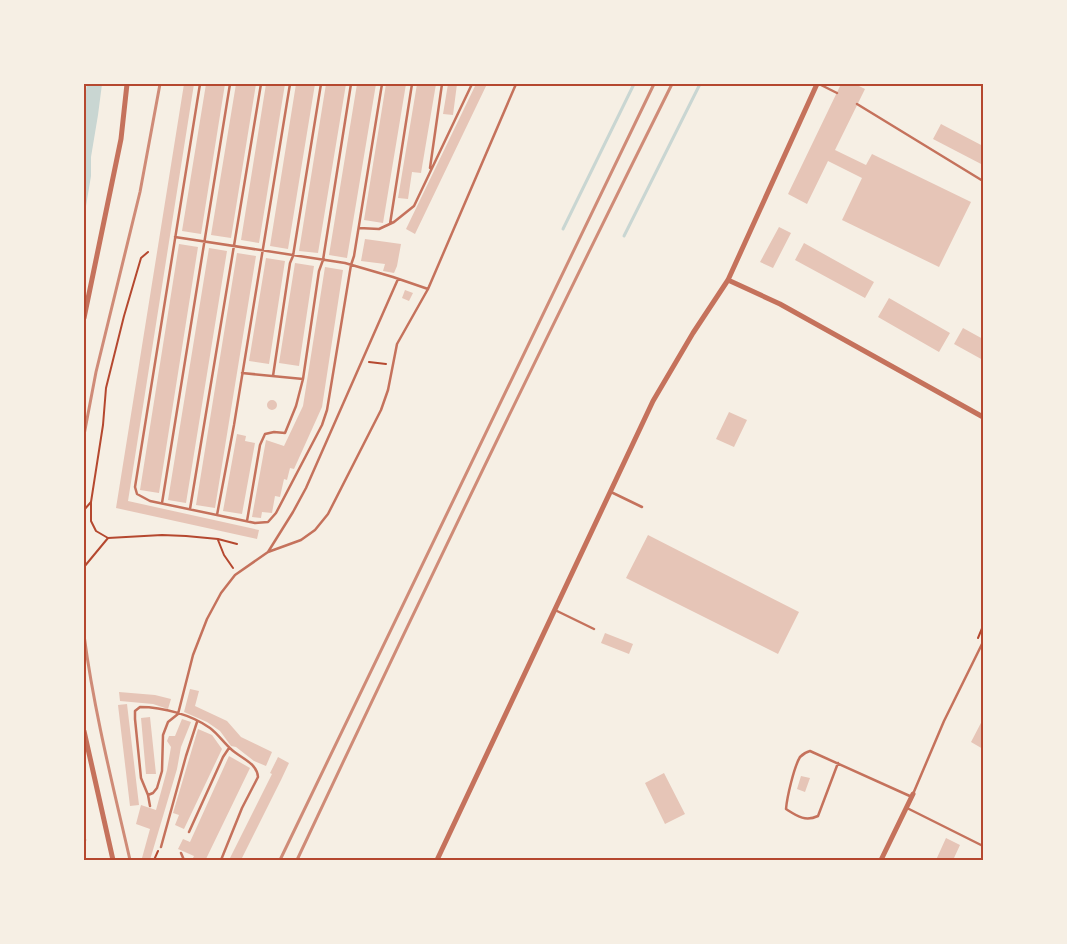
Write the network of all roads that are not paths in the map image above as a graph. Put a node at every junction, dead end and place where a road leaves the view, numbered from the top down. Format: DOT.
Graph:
graph roads {
  1 [pos="127,84"];
  2 [pos="200,84"];
  3 [pos="230,84"];
  4 [pos="261,84"];
  5 [pos="290,84"];
  6 [pos="321,84"];
  7 [pos="351,84"];
  8 [pos="382,84"];
  9 [pos="412,84"];
  10 [pos="442,84"];
  11 [pos="472,84"];
  12 [pos="516,84"];
  13 [pos="818,84"];
  14 [pos="837,93"];
  15 [pos="857,104"];
  16 [pos="430,172"];
  17 [pos="983,181"];
  18 [pos="390,224"];
  19 [pos="359,228"];
  20 [pos="175,237"];
  21 [pos="204,241"];
  22 [pos="233,246"];
  23 [pos="262,251"];
  24 [pos="293,256"];
  25 [pos="323,260"];
  26 [pos="351,265"];
  27 [pos="398,279"];
  28 [pos="728,280"];
  29 [pos="428,289"];
  30 [pos="84,318"];
  31 [pos="242,373"];
  32 [pos="273,376"];
  33 [pos="303,379"];
  34 [pos="983,417"];
  35 [pos="610,492"];
  36 [pos="162,503"];
  37 [pos="642,507"];
  38 [pos="190,509"];
  39 [pos="217,515"];
  40 [pos="247,521"];
  41 [pos="268,552"];
  42 [pos="555,610"];
  43 [pos="594,629"];
  44 [pos="983,642"];
  45 [pos="178,714"];
  46 [pos="197,722"];
  47 [pos="84,731"];
  48 [pos="230,748"];
  49 [pos="838,763"];
  50 [pos="148,795"];
  51 [pos="912,795"];
  52 [pos="150,806"];
  53 [pos="907,808"];
  54 [pos="188,832"];
  55 [pos="983,846"];
  56 [pos="161,848"];
  57 [pos="181,853"];
  58 [pos="113,860"];
  59 [pos="184,860"];
  60 [pos="221,860"];
  61 [pos="437,860"];
  62 [pos="881,860"];
  1 -- 30 [label="street"];
  2 -- 20 [label="lane"];
  3 -- 21 [label="lane"];
  4 -- 22 [label="lane"];
  5 -- 23 [label="lane"];
  6 -- 24 [label="lane"];
  7 -- 25 [label="lane"];
  8 -- 19 [label="lane"];
  9 -- 18 [label="lane"];
  10 -- 16 [label="lane"];
  11 -- 16 [label="lane"];
  12 -- 29 [label="lane"];
  13 -- 14 [label="lane"];
  13 -- 28 [label="street"];
  15 -- 17 [label="lane"];
  16 -- 18 [label="lane"];
  18 -- 19 [label="lane"];
  19 -- 26 [label="lane"];
  20 -- 21 [label="lane"];
  20 -- 36 [label="lane"];
  21 -- 22 [label="lane"];
  21 -- 36 [label="lane"];
  22 -- 23 [label="lane"];
  22 -- 38 [label="lane"];
  23 -- 24 [label="lane"];
  23 -- 31 [label="lane"];
  24 -- 25 [label="lane"];
  24 -- 32 [label="lane"];
  25 -- 26 [label="lane"];
  25 -- 33 [label="lane"];
  26 -- 27 [label="lane"];
  26 -- 40 [label="lane"];
  27 -- 29 [label="lane"];
  27 -- 41 [label="lane"];
  28 -- 34 [label="street"];
  28 -- 35 [label="street"];
  29 -- 41 [label="lane"];
  31 -- 32 [label="lane"];
  31 -- 39 [label="lane"];
  32 -- 33 [label="lane"];
  33 -- 40 [label="lane"];
  35 -- 37 [label="lane"];
  35 -- 42 [label="street"];
  36 -- 38 [label="lane"];
  38 -- 39 [label="lane"];
  39 -- 40 [label="lane"];
  41 -- 45 [label="lane"];
  42 -- 43 [label="lane"];
  42 -- 61 [label="street"];
  44 -- 51 [label="lane"];
  45 -- 46 [label="lane"];
  45 -- 50 [label="lane"];
  45 -- 50 [label="lane"];
  46 -- 48 [label="lane"];
  46 -- 56 [label="lane"];
  47 -- 58 [label="street"];
  48 -- 54 [label="lane"];
  48 -- 60 [label="lane"];
  49 -- 49 [label="lane"];
  49 -- 51 [label="lane"];
  50 -- 52 [label="lane"];
  51 -- 53 [label="street"];
  53 -- 55 [label="lane"];
  53 -- 62 [label="street"];
  57 -- 59 [label="lane"];
}
